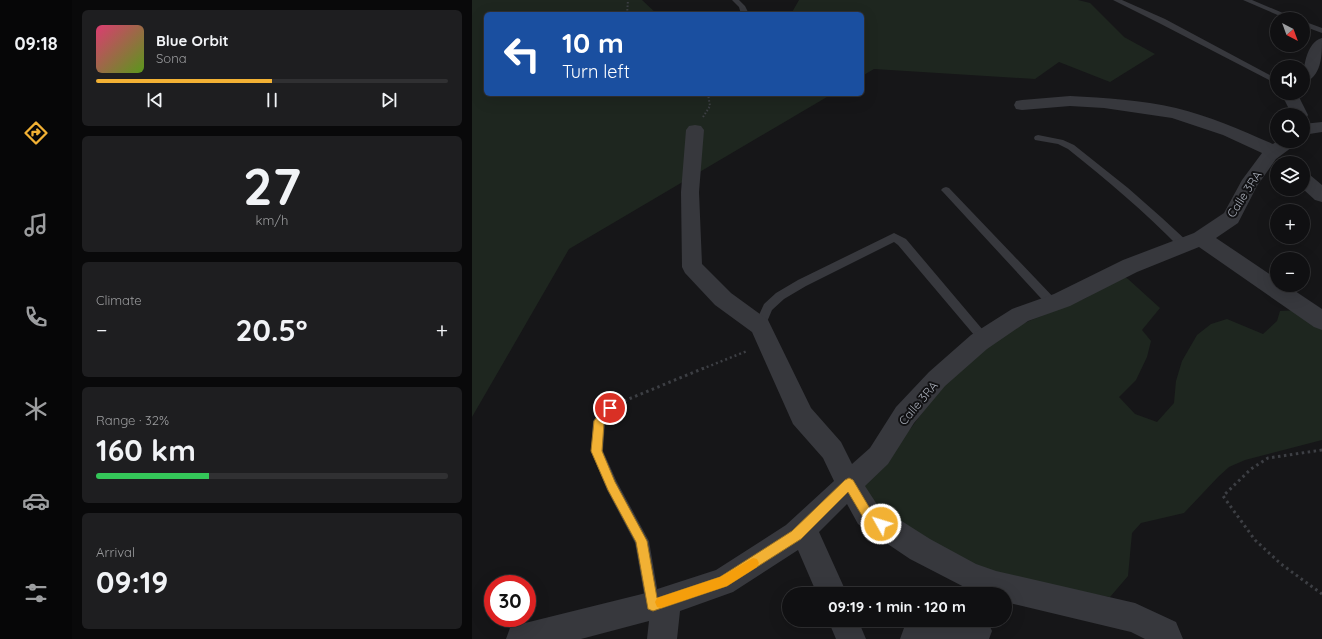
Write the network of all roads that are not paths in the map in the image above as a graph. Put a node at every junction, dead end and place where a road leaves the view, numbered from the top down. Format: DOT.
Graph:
graph roads {
  1 [pos="735,0"];
  2 [pos="1116,0"];
  3 [pos="1246,0"];
  4 [pos="744,12"];
  5 [pos="1276,12"];
  6 [pos="1310,26"];
  7 [pos="1322,31"];
  8 [pos="1322,42"];
  9 [pos="1310,74"];
  10 [pos="1270,78"];
  11 [pos="1022,104"];
  12 [pos="695,130"];
  13 [pos="1270,135"];
  14 [pos="1038,138"];
  15 [pos="1283,148"];
  16 [pos="1310,185"];
  17 [pos="946,190"];
  18 [pos="1322,195"];
  19 [pos="1193,242"];
  20 [pos="1053,304"];
  21 [pos="1322,321"];
  22 [pos="764,334"];
  23 [pos="984,339"];
  24 [pos="610,408"];
  25 [pos="849,484"];
  26 [pos="803,529"];
  27 [pos="972,585"];
  28 [pos="829,587"];
  29 [pos="660,603"];
  30 [pos="846,627"];
  31 [pos="977,630"];
  32 [pos="1167,636"];
  33 [pos="521,639"];
  34 [pos="662,639"];
  35 [pos="851,639"];
  36 [pos="915,639"];
  1 -- 4 [label="lane"];
  2 -- 10 [label="lane"];
  3 -- 5 [label="lane"];
  6 -- 7 [label="lane"];
  8 -- 9 [label="street"];
  11 -- 13 [label="street"];
  12 -- 22 [label="street"];
  14 -- 19 [label="lane"];
  15 -- 19 [label="street, Calle 3RA"];
  16 -- 18 [label="street"];
  17 -- 20 [label="lane"];
  19 -- 20 [label="street, Calle 3RA"];
  19 -- 21 [label="street"];
  20 -- 23 [label="street, Calle 3RA"];
  22 -- 23 [label="lane"];
  22 -- 25 [label="street"];
  23 -- 25 [label="street, Calle 3RA"];
  24 -- 29 [label="lane"];
  25 -- 26 [label="street, Calle 3RA"];
  25 -- 27 [label="street"];
  26 -- 28 [label="street"];
  26 -- 29 [label="street, Calle 3RA"];
  27 -- 32 [label="street"];
  29 -- 33 [label="street, Calle 3RA"];
  29 -- 34 [label="street"];
  30 -- 35 [label="street"];
  31 -- 36 [label="street"];
}
